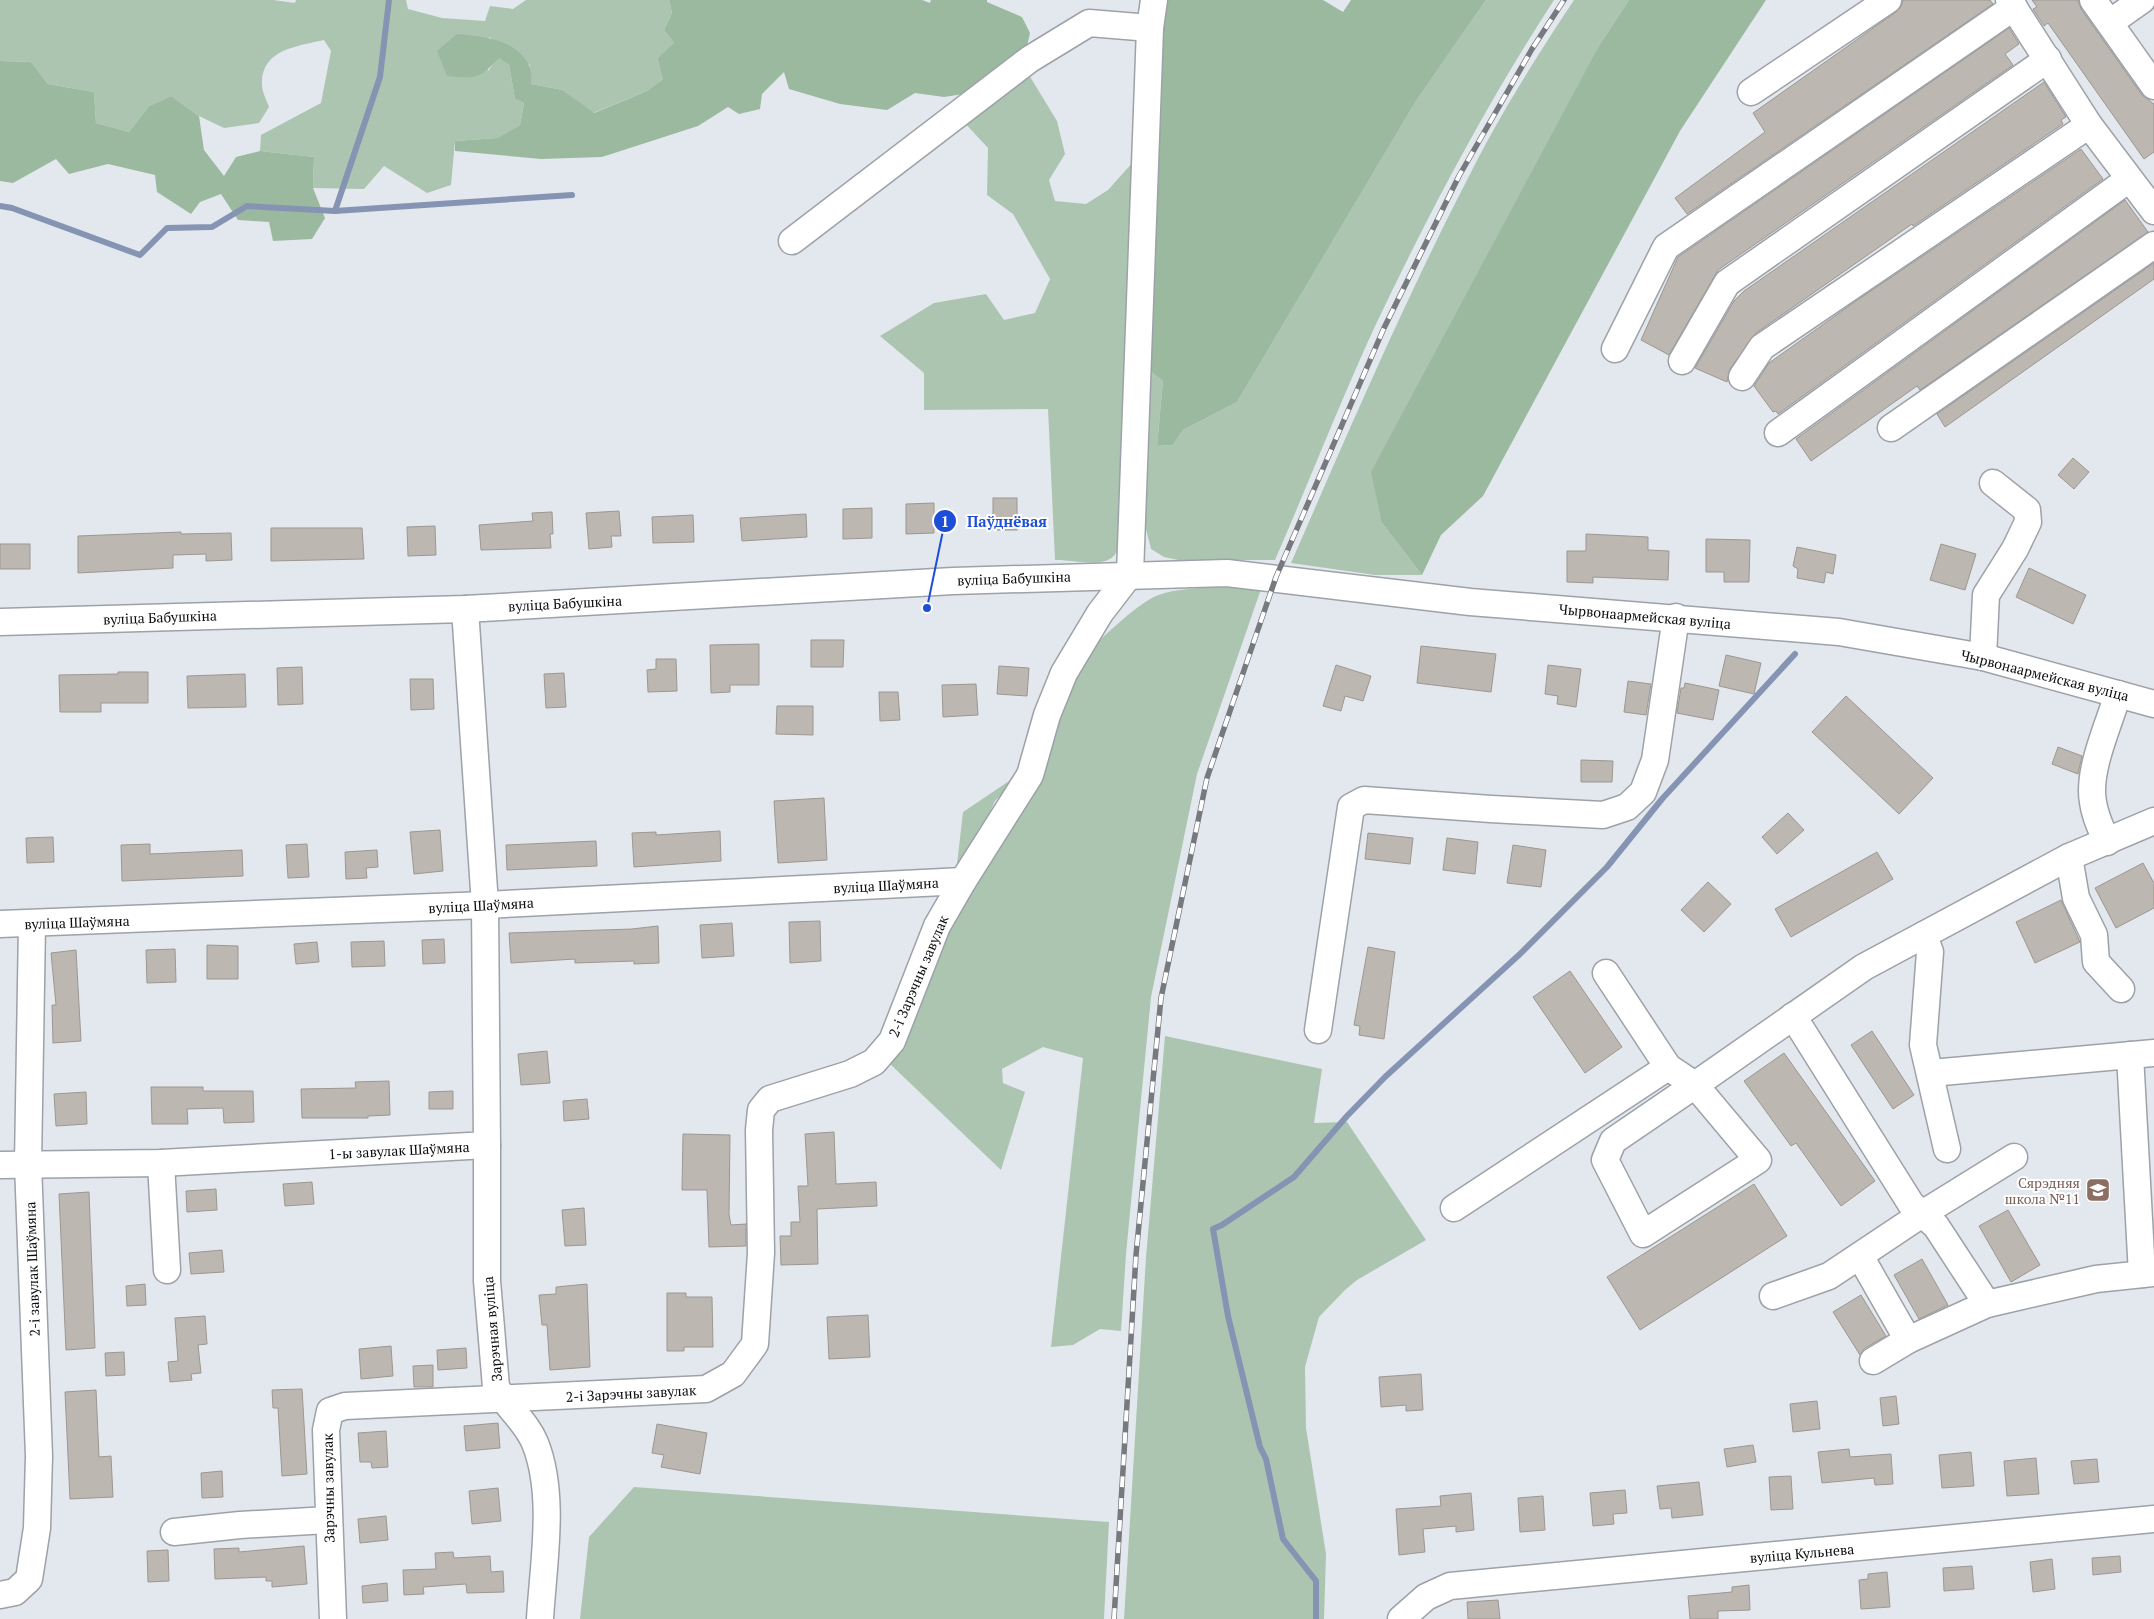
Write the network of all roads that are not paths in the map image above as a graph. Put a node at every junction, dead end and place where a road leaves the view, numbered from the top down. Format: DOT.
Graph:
graph roads {
  1 [pos="1154,0"];
  2 [pos="1888,0"];
  3 [pos="2093,0"];
  4 [pos="2142,0"];
  5 [pos="2012,4"];
  6 [pos="2110,22"];
  7 [pos="1150,28"];
  8 [pos="2048,60"];
  9 [pos="2152,77"];
  10 [pos="1751,92"];
  11 [pos="2089,126"];
  12 [pos="2129,179"];
  13 [pos="2154,211"];
  14 [pos="792,242"];
  15 [pos="2154,245"];
  16 [pos="1615,349"];
  17 [pos="1682,361"];
  18 [pos="1742,377"];
  19 [pos="1891,428"];
  20 [pos="1778,433"];
  21 [pos="1993,483"];
  22 [pos="1130,574"];
  23 [pos="465,608"];
  24 [pos="1676,618"];
  25 [pos="0,622"];
  26 [pos="1983,657"];
  27 [pos="2118,694"];
  28 [pos="2154,704"];
  29 [pos="2154,821"];
  30 [pos="2107,842"];
  31 [pos="2069,857"];
  32 [pos="963,881"];
  33 [pos="485,905"];
  34 [pos="0,924"];
  35 [pos="32,924"];
  36 [pos="1924,935"];
  37 [pos="1606,973"];
  38 [pos="2121,989"];
  39 [pos="1783,1022"];
  40 [pos="1318,1030"];
  41 [pos="2142,1054"];
  42 [pos="1668,1067"];
  43 [pos="1931,1073"];
  44 [pos="1695,1085"];
  45 [pos="487,1146"];
  46 [pos="1947,1149"];
  47 [pos="2014,1157"];
  48 [pos="161,1163"];
  49 [pos="28,1164"];
  50 [pos="0,1165"];
  51 [pos="1454,1208"];
  52 [pos="1922,1214"];
  53 [pos="1860,1256"];
  54 [pos="167,1270"];
  55 [pos="2148,1273"];
  56 [pos="1773,1296"];
  57 [pos="1987,1304"];
  58 [pos="1908,1340"];
  59 [pos="1873,1360"];
  60 [pos="503,1400"];
  61 [pos="2154,1519"];
  62 [pos="328,1520"];
  63 [pos="174,1532"];
  64 [pos="0,1594"];
  65 [pos="333,1619"];
  66 [pos="540,1619"];
  67 [pos="1402,1619"];
  1 -- 7 [label="street"];
  2 -- 10 [label="street"];
  3 -- 6 [label="street"];
  4 -- 6 [label="street"];
  5 -- 8 [label="street"];
  5 -- 16 [label="street"];
  6 -- 9 [label="street"];
  7 -- 14 [label="street"];
  7 -- 22 [label="street"];
  8 -- 11 [label="street"];
  8 -- 17 [label="street"];
  11 -- 12 [label="street"];
  11 -- 18 [label="street"];
  12 -- 13 [label="street"];
  12 -- 20 [label="street"];
  15 -- 19 [label="street"];
  21 -- 26 [label="street"];
  22 -- 23 [label="street, вуліца Бабушкіна"];
  22 -- 24 [label="street, Чырвонаармейская вуліца"];
  22 -- 32 [label="street, 2-і Зарэчны завулак"];
  23 -- 25 [label="street, вуліца Бабушкіна"];
  23 -- 33 [label="street, 1-ы завулак Шаўмяна"];
  24 -- 26 [label="street, Чырвонаармейская вуліца"];
  24 -- 40 [label="street"];
  26 -- 27 [label="street, Чырвонаармейская вуліца"];
  27 -- 28 [label="street, Чырвонаармейская вуліца"];
  27 -- 30 [label="street"];
  29 -- 30 [label="street"];
  30 -- 31 [label="street"];
  31 -- 36 [label="street"];
  31 -- 38 [label="street"];
  32 -- 33 [label="street, вуліца Шаўмяна"];
  32 -- 60 [label="street, 2-і Зарэчны завулак"];
  33 -- 35 [label="street, вуліца Шаўмяна"];
  33 -- 45 [label="street, 1-ы завулак Шаўмяна"];
  34 -- 35 [label="street, вуліца Шаўмяна"];
  35 -- 49 [label="street, 2-і завулак Шаўмяна"];
  36 -- 39 [label="street"];
  36 -- 43 [label="street"];
  37 -- 42 [label="street"];
  39 -- 44 [label="street"];
  39 -- 52 [label="street"];
  41 -- 43 [label="street"];
  41 -- 55 [label="street"];
  42 -- 44 [label="street"];
  42 -- 51 [label="street"];
  43 -- 46 [label="street"];
  44 -- 44 [label="street"];
  45 -- 48 [label="street, 1-ы завулак Шаўмяна"];
  45 -- 60 [label="street, Зарэчная вуліца"];
  47 -- 52 [label="street"];
  48 -- 49 [label="street, 1-ы завулак Шаўмяна"];
  48 -- 54 [label="street"];
  49 -- 50 [label="street, 1-ы завулак Шаўмяна"];
  49 -- 64 [label="street, 2-і завулак Шаўмяна"];
  52 -- 53 [label="street"];
  52 -- 57 [label="street"];
  53 -- 56 [label="street"];
  53 -- 58 [label="street"];
  55 -- 57 [label="street"];
  57 -- 58 [label="street"];
  58 -- 59 [label="street"];
  60 -- 62 [label="street, Зарэчны завулак"];
  60 -- 66 [label="street, Зарэчная вуліца"];
  61 -- 67 [label="street, вуліца Кульнева"];
  62 -- 63 [label="street"];
  62 -- 65 [label="street, Зарэчны завулак"];
}
